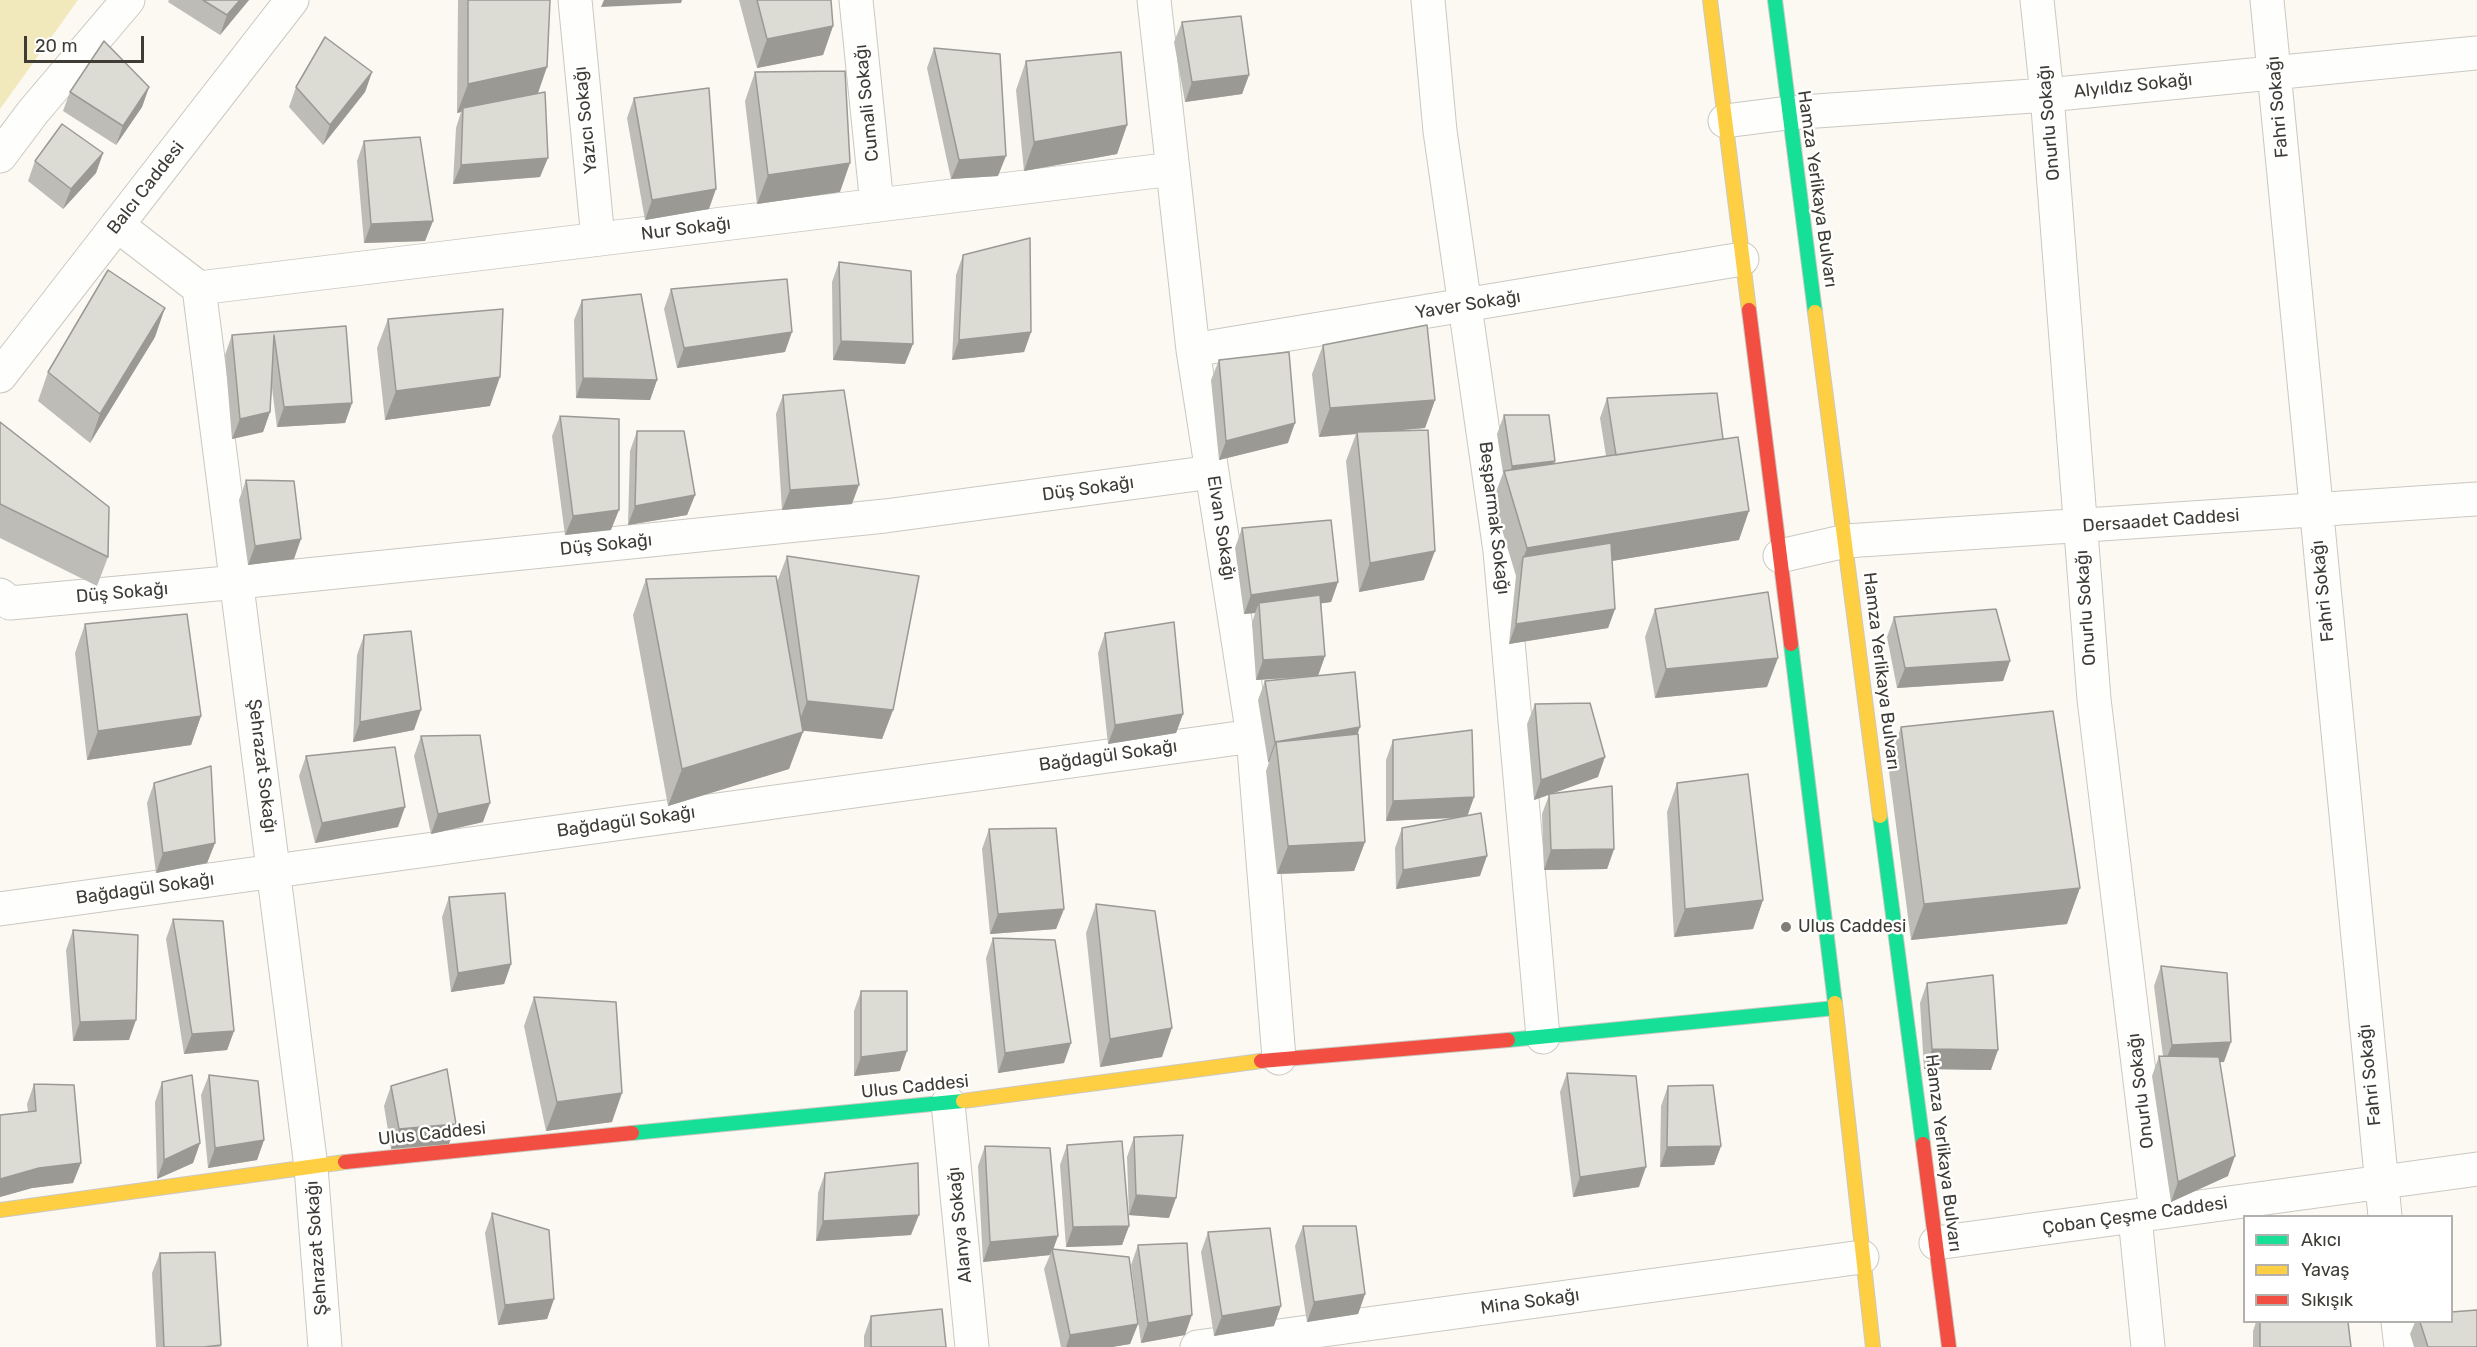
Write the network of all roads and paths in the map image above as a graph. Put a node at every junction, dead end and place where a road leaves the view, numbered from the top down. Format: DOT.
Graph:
graph roads {
  1 [pos="128,0"];
  2 [pos="292,0"];
  3 [pos="575,0"];
  4 [pos="856,0"];
  5 [pos="1154,0"];
  6 [pos="1428,0"];
  7 [pos="1710,0"];
  8 [pos="1775,0"];
  9 [pos="2037,0"];
  10 [pos="2267,0"];
  11 [pos="2477,53"];
  12 [pos="2275,72"];
  13 [pos="2047,95"];
  14 [pos="1788,113"];
  15 [pos="1725,121"];
  16 [pos="0,156"];
  17 [pos="1173,169"];
  18 [pos="877,205"];
  19 [pos="117,225"];
  20 [pos="598,239"];
  21 [pos="1742,259"];
  22 [pos="199,288"];
  23 [pos="1465,306"];
  24 [pos="1193,350"];
  25 [pos="5,358"];
  26 [pos="1212,472"];
  27 [pos="2477,499"];
  28 [pos="2315,509"];
  29 [pos="2080,527"];
  30 [pos="1846,541"];
  31 [pos="1780,556"];
  32 [pos="238,582"];
  33 [pos="0,595"];
  34 [pos="1253,736"];
  35 [pos="276,871"];
  36 [pos="0,909"];
  37 [pos="1835,1008"];
  38 [pos="1543,1037"];
  39 [pos="1279,1058"];
  40 [pos="948,1103"];
  41 [pos="311,1167"];
  42 [pos="2477,1169"];
  43 [pos="2380,1182"];
  44 [pos="0,1210"];
  45 [pos="2146,1215"];
  46 [pos="2385,1215"];
  47 [pos="1936,1243"];
  48 [pos="1862,1257"];
  49 [pos="2398,1323"];
  50 [pos="325,1347"];
  51 [pos="972,1347"];
  52 [pos="1197,1347"];
  53 [pos="1873,1347"];
  54 [pos="1949,1347"];
  55 [pos="2148,1347"];
  56 [pos="2401,1347"];
  1 -- 16 [label="street"];
  2 -- 19 [label="street, Balcı Caddesi"];
  3 -- 20 [label="street, Yazıcı Sokağı"];
  4 -- 18 [label="street, Cumali Sokağı"];
  5 -- 17 [label="street, Elvan Sokağı"];
  6 -- 23 [label="street, Beşparmak Sokağı"];
  7 -- 15 [label="main road"];
  8 -- 14 [label="main road, Hamza Yerlikaya Bulvarı"];
  9 -- 13 [label="street, Onurlu Sokağı"];
  10 -- 12 [label="street, Fahri Sokağı"];
  11 -- 12 [label="street, Alyıldız Sokağı"];
  12 -- 13 [label="street, Alyıldız Sokağı"];
  12 -- 28 [label="street, Fahri Sokağı"];
  13 -- 14 [label="street, Alyıldız Sokağı"];
  13 -- 29 [label="street, Onurlu Sokağı"];
  14 -- 15 [label="street, Alyıldız Sokağı"];
  14 -- 30 [label="main road, Hamza Yerlikaya Bulvarı"];
  15 -- 21 [label="main road"];
  17 -- 18 [label="street, Nur Sokağı"];
  17 -- 24 [label="street, Elvan Sokağı"];
  18 -- 20 [label="street, Nur Sokağı"];
  19 -- 22 [label="street"];
  19 -- 25 [label="street, Balcı Caddesi"];
  20 -- 22 [label="street, Nur Sokağı"];
  21 -- 23 [label="street, Yaver Sokağı"];
  21 -- 31 [label="main road"];
  22 -- 32 [label="street, Şehrazat Sokağı"];
  23 -- 24 [label="street, Yaver Sokağı"];
  23 -- 38 [label="street, Beşparmak Sokağı"];
  24 -- 26 [label="street, Elvan Sokağı"];
  26 -- 32 [label="street, Düş Sokağı"];
  26 -- 34 [label="street, Elvan Sokağı"];
  27 -- 28 [label="street, Dersaadet Caddesi"];
  28 -- 29 [label="street, Dersaadet Caddesi"];
  28 -- 43 [label="street, Fahri Sokağı"];
  29 -- 30 [label="street, Dersaadet Caddesi"];
  29 -- 45 [label="street, Onurlu Sokağı"];
  30 -- 31 [label="street, Dersaadet Caddesi"];
  30 -- 47 [label="main road, Hamza Yerlikaya Bulvarı"];
  31 -- 37 [label="main road"];
  32 -- 33 [label="street, Düş Sokağı"];
  32 -- 35 [label="street, Şehrazat Sokağı"];
  34 -- 35 [label="street, Bağdagül Sokağı"];
  34 -- 39 [label="street, Elvan Sokağı"];
  35 -- 36 [label="street, Bağdagül Sokağı"];
  35 -- 41 [label="street, Şehrazat Sokağı"];
  37 -- 38 [label="main road, Ulus Caddesi"];
  37 -- 48 [label="main road"];
  38 -- 39 [label="main road, Ulus Caddesi"];
  39 -- 40 [label="main road, Ulus Caddesi"];
  40 -- 41 [label="main road, Ulus Caddesi"];
  40 -- 51 [label="street, Alanya Sokağı"];
  41 -- 44 [label="main road, Ulus Caddesi"];
  41 -- 50 [label="street, Şehrazat Sokağı"];
  42 -- 43 [label="street, Çoban Çeşme Caddesi"];
  43 -- 45 [label="street, Çoban Çeşme Caddesi"];
  43 -- 46 [label="street, Fahri Sokağı"];
  45 -- 47 [label="street, Çoban Çeşme Caddesi"];
  45 -- 55 [label="street, Onurlu Sokağı"];
  47 -- 54 [label="main road, Hamza Yerlikaya Bulvarı"];
  48 -- 52 [label="street, Mina Sokağı"];
  48 -- 53 [label="main road"];
  49 -- 56 [label="street"];
}
